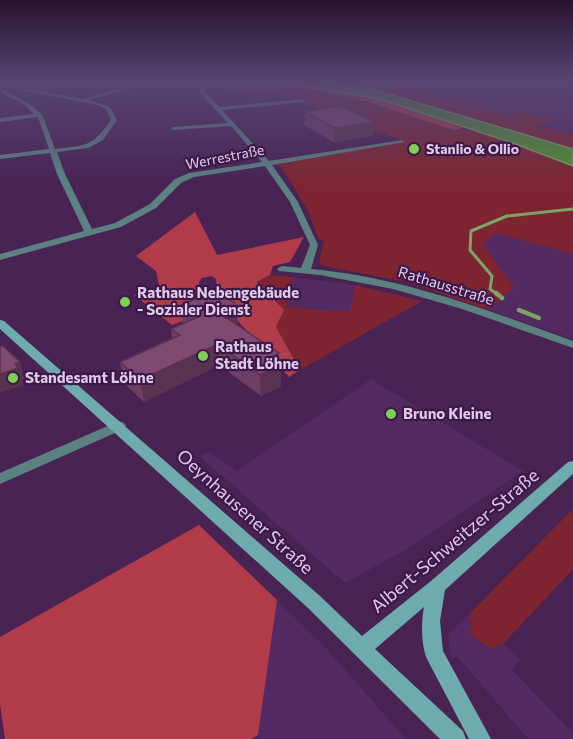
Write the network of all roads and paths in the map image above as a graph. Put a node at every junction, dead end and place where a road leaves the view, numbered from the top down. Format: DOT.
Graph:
graph roads {
  1 [pos="35,116"];
  2 [pos="40,116"];
  3 [pos="112,116"];
  4 [pos="224,116"];
  5 [pos="0,120"];
  6 [pos="231,124"];
  7 [pos="173,129"];
  8 [pos="402,141"];
  9 [pos="54,151"];
  10 [pos="0,157"];
  11 [pos="268,163"];
  12 [pos="90,234"];
  13 [pos="0,256"];
  14 [pos="282,269"];
  15 [pos="305,271"];
  16 [pos="0,323"];
  17 [pos="573,345"];
  18 [pos="119,426"];
  19 [pos="573,466"];
  20 [pos="0,478"];
  21 [pos="438,586"];
  22 [pos="363,647"];
  23 [pos="455,739"];
  24 [pos="480,739"];
  1 -- 5 [label="street"];
  2 -- 9 [label="street"];
  3 -- 9 [label="street"];
  4 -- 6 [label="street"];
  6 -- 7 [label="street"];
  6 -- 11 [label="street"];
  8 -- 11 [label="street, Werrestraße"];
  9 -- 10 [label="street"];
  9 -- 12 [label="street"];
  11 -- 12 [label="street, Werrestraße"];
  11 -- 15 [label="street"];
  12 -- 13 [label="street, Werrestraße"];
  14 -- 15 [label="street, Rathausstraße"];
  15 -- 17 [label="street, Rathausstraße"];
  16 -- 18 [label="main road, Oeynhausener Straße"];
  18 -- 20 [label="street"];
  18 -- 22 [label="main road, Oeynhausener Straße"];
  19 -- 21 [label="main road, Albert-Schweitzer-Straße"];
  21 -- 22 [label="main road, Albert-Schweitzer-Straße"];
  21 -- 24 [label="main road"];
  22 -- 23 [label="main road, Oeynhausener Straße"];
}
